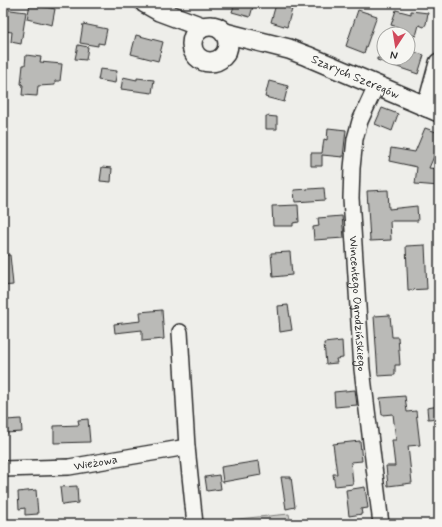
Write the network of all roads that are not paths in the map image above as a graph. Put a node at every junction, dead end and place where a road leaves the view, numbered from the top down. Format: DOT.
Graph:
graph roads {
  1 [pos="152,7"];
  2 [pos="202,27"];
  3 [pos="225,33"];
  4 [pos="271,45"];
  5 [pos="192,48"];
  6 [pos="225,54"];
  7 [pos="439,63"];
  8 [pos="376,86"];
  9 [pos="433,110"];
  10 [pos="180,332"];
  11 [pos="187,447"];
  12 [pos="3,469"];
  13 [pos="195,524"];
  14 [pos="381,524"];
  1 -- 2 [label="street"];
  1 -- 5 [label="street"];
  2 -- 3 [label="street"];
  2 -- 5 [label="street"];
  3 -- 4 [label="street, Szarych Szeregów"];
  3 -- 6 [label="street"];
  4 -- 6 [label="street, Szarych Szeregów"];
  4 -- 8 [label="street, Szarych Szeregów"];
  5 -- 6 [label="street"];
  7 -- 9 [label="street"];
  8 -- 9 [label="street, Szarych Szeregów"];
  8 -- 14 [label="street, Wincentego Ogrodzińskiego"];
  10 -- 11 [label="street"];
  11 -- 12 [label="street, Wieżowa"];
  11 -- 13 [label="street"];
}
